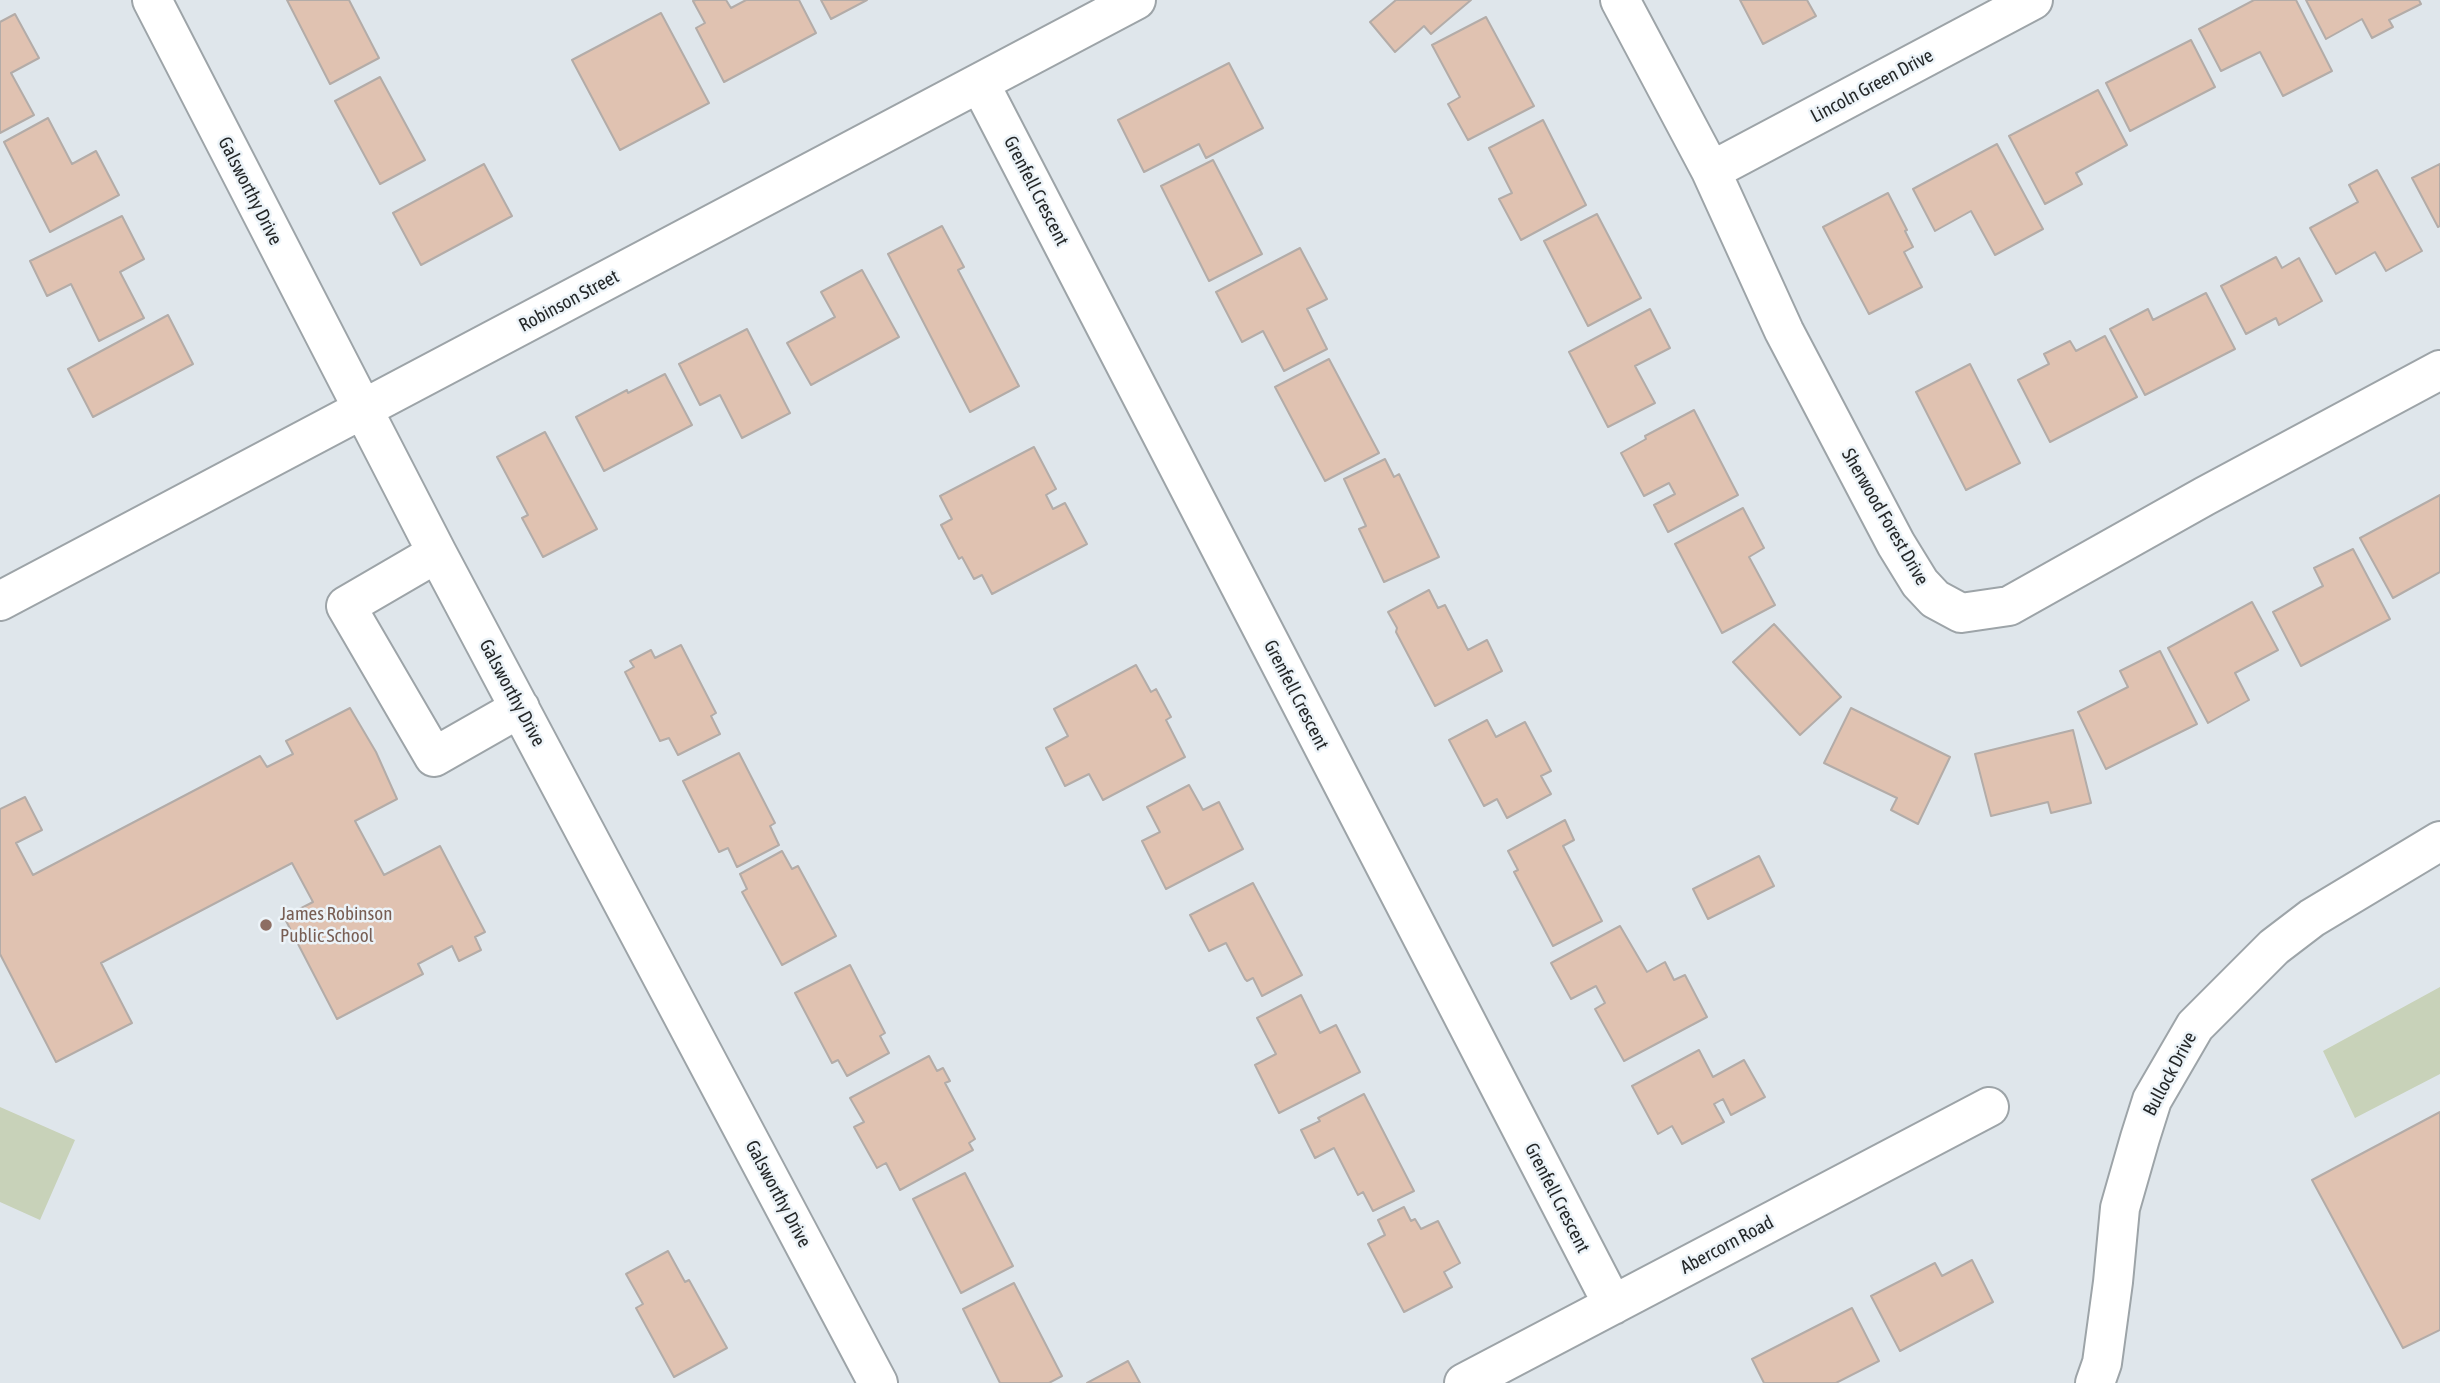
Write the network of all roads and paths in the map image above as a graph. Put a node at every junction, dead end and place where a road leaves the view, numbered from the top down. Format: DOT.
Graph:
graph roads {
  1 [pos="152,0"];
  2 [pos="1136,0"];
  3 [pos="1620,0"];
  4 [pos="2033,0"];
  5 [pos="980,84"];
  6 [pos="1711,171"];
  7 [pos="2440,370"];
  8 [pos="362,411"];
  9 [pos="437,552"];
  10 [pos="0,601"];
  11 [pos="520,708"];
  12 [pos="2440,841"];
  13 [pos="1989,1107"];
  14 [pos="1613,1305"];
  15 [pos="878,1383"];
  16 [pos="1464,1383"];
  17 [pos="2095,1383"];
  1 -- 8 [label="street, Galsworthy Drive"];
  2 -- 5 [label="street, Robinson Street"];
  3 -- 6 [label="street, Sherwood Forest Drive"];
  4 -- 6 [label="street, Lincoln Green Drive"];
  5 -- 8 [label="street, Robinson Street"];
  5 -- 14 [label="street, Grenfell Crescent"];
  6 -- 7 [label="street, Sherwood Forest Drive"];
  8 -- 9 [label="street, Galsworthy Drive"];
  8 -- 10 [label="street, Robinson Street"];
  9 -- 11 [label="street, Galsworthy Drive"];
  9 -- 11 [label="street"];
  11 -- 15 [label="street, Galsworthy Drive"];
  12 -- 17 [label="street, Bullock Drive"];
  13 -- 14 [label="street, Abercorn Road"];
  14 -- 16 [label="street, Abercorn Road"];
}
